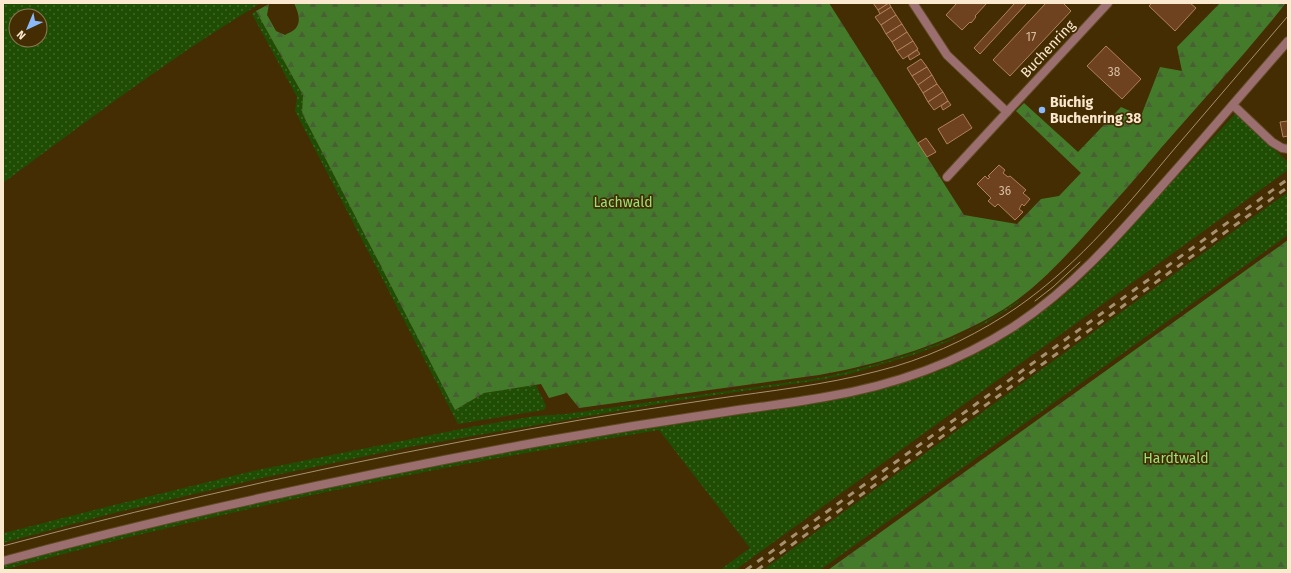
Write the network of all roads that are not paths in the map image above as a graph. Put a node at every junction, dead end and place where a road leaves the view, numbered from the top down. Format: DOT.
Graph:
graph roads {
  1 [pos="913,3"];
  2 [pos="1108,3"];
  3 [pos="1288,41"];
  4 [pos="1233,105"];
  5 [pos="1007,112"];
  6 [pos="1288,150"];
  7 [pos="947,177"];
  8 [pos="3,561"];
  1 -- 5 [label="street"];
  2 -- 5 [label="street, Buchenring"];
  3 -- 4 [label="street"];
  4 -- 6 [label="street"];
  4 -- 8 [label="street"];
  5 -- 7 [label="street, Buchenring"];
}
